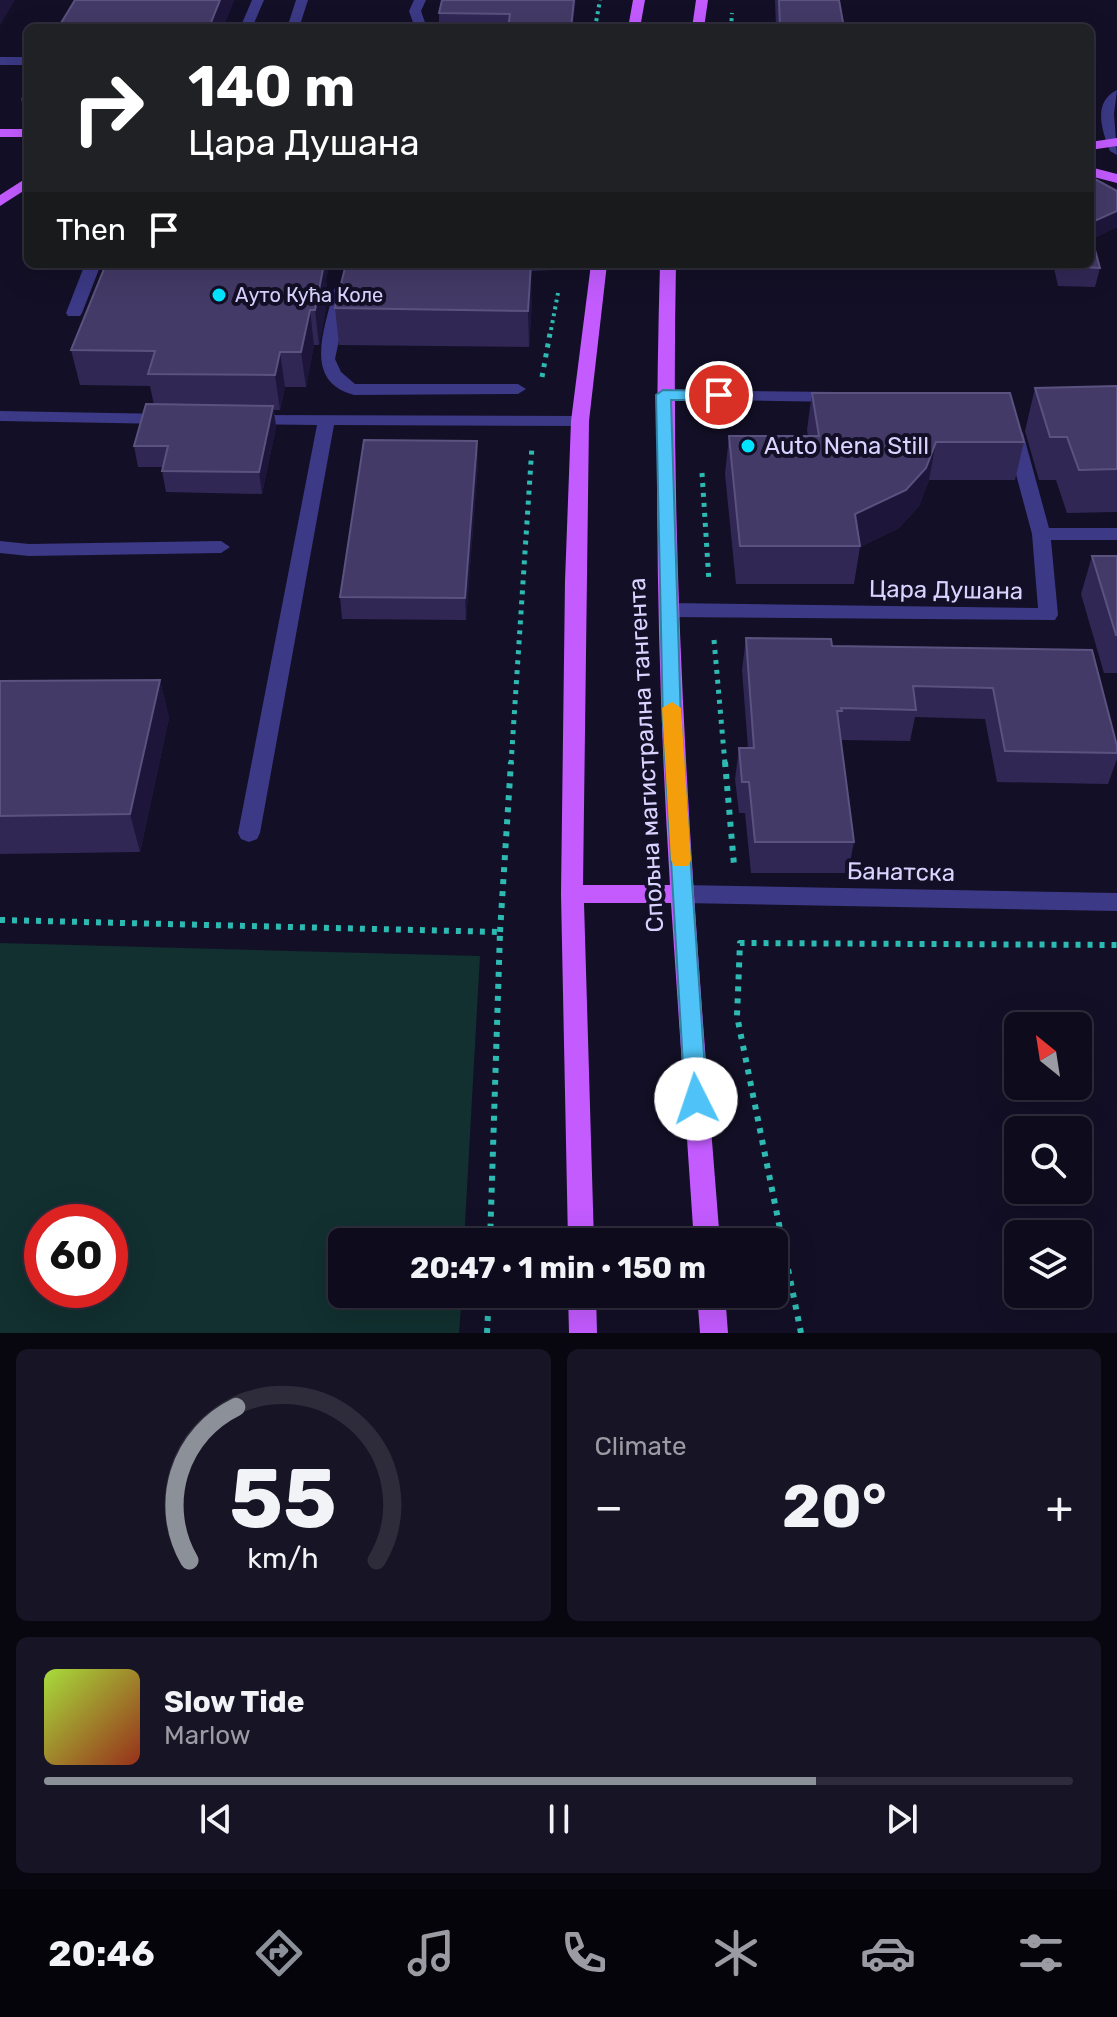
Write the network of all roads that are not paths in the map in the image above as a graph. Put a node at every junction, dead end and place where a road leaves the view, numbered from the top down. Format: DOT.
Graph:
graph roads {
  1 [pos="258,0"];
  2 [pos="302,0"];
  3 [pos="420,0"];
  4 [pos="639,0"];
  5 [pos="702,0"];
  6 [pos="248,24"];
  7 [pos="294,24"];
  8 [pos="420,24"];
  9 [pos="634,24"];
  10 [pos="698,24"];
  11 [pos="0,61"];
  12 [pos="24,61"];
  13 [pos="1114,99"];
  14 [pos="24,133"];
  15 [pos="1,135"];
  16 [pos="1094,137"];
  17 [pos="1116,145"];
  18 [pos="1094,146"];
  19 [pos="1094,172"];
  20 [pos="1117,179"];
  21 [pos="24,184"];
  22 [pos="0,202"];
  23 [pos="91,268"];
  24 [pos="599,268"];
  25 [pos="668,268"];
  26 [pos="352,278"];
  27 [pos="74,313"];
  28 [pos="518,389"];
  29 [pos="663,395"];
  30 [pos="860,397"];
  31 [pos="0,416"];
  32 [pos="186,419"];
  33 [pos="233,419"];
  34 [pos="326,421"];
  35 [pos="580,421"];
  36 [pos="1011,421"];
  37 [pos="1041,534"];
  38 [pos="1117,534"];
  39 [pos="0,547"];
  40 [pos="221,547"];
  41 [pos="669,610"];
  42 [pos="249,833"];
  43 [pos="572,894"];
  44 [pos="683,894"];
  45 [pos="1117,902"];
  46 [pos="581,1228"];
  47 [pos="706,1228"];
  48 [pos="582,1308"];
  49 [pos="712,1308"];
  50 [pos="583,1333"];
  51 [pos="714,1333"];
  1 -- 6 [label="lane"];
  2 -- 7 [label="lane"];
  3 -- 8 [label="lane"];
  4 -- 9 [label="main road"];
  5 -- 10 [label="main road"];
  11 -- 12 [label="lane"];
  13 -- 17 [label="lane"];
  14 -- 15 [label="main road"];
  16 -- 17 [label="main road"];
  17 -- 18 [label="main road"];
  19 -- 20 [label="main road"];
  21 -- 22 [label="main road"];
  23 -- 27 [label="lane"];
  24 -- 35 [label="main road"];
  25 -- 29 [label="main road, Спољна магистрална тангента"];
  26 -- 28 [label="lane"];
  29 -- 30 [label="lane"];
  29 -- 41 [label="main road, Спољна магистрална тангента"];
  31 -- 32 [label="lane"];
  33 -- 34 [label="lane"];
  34 -- 35 [label="lane"];
  34 -- 42 [label="lane"];
  35 -- 43 [label="main road"];
  36 -- 37 [label="lane, Цара Душана"];
  37 -- 38 [label="lane"];
  37 -- 41 [label="lane, Цара Душана"];
  39 -- 40 [label="lane"];
  41 -- 44 [label="main road, Спољна магистрална тангента"];
  43 -- 44 [label="main road"];
  43 -- 46 [label="main road"];
  44 -- 45 [label="lane, Банатска"];
  44 -- 47 [label="main road, Спољна магистрална тангента"];
  48 -- 50 [label="main road"];
  49 -- 51 [label="main road"];
}
